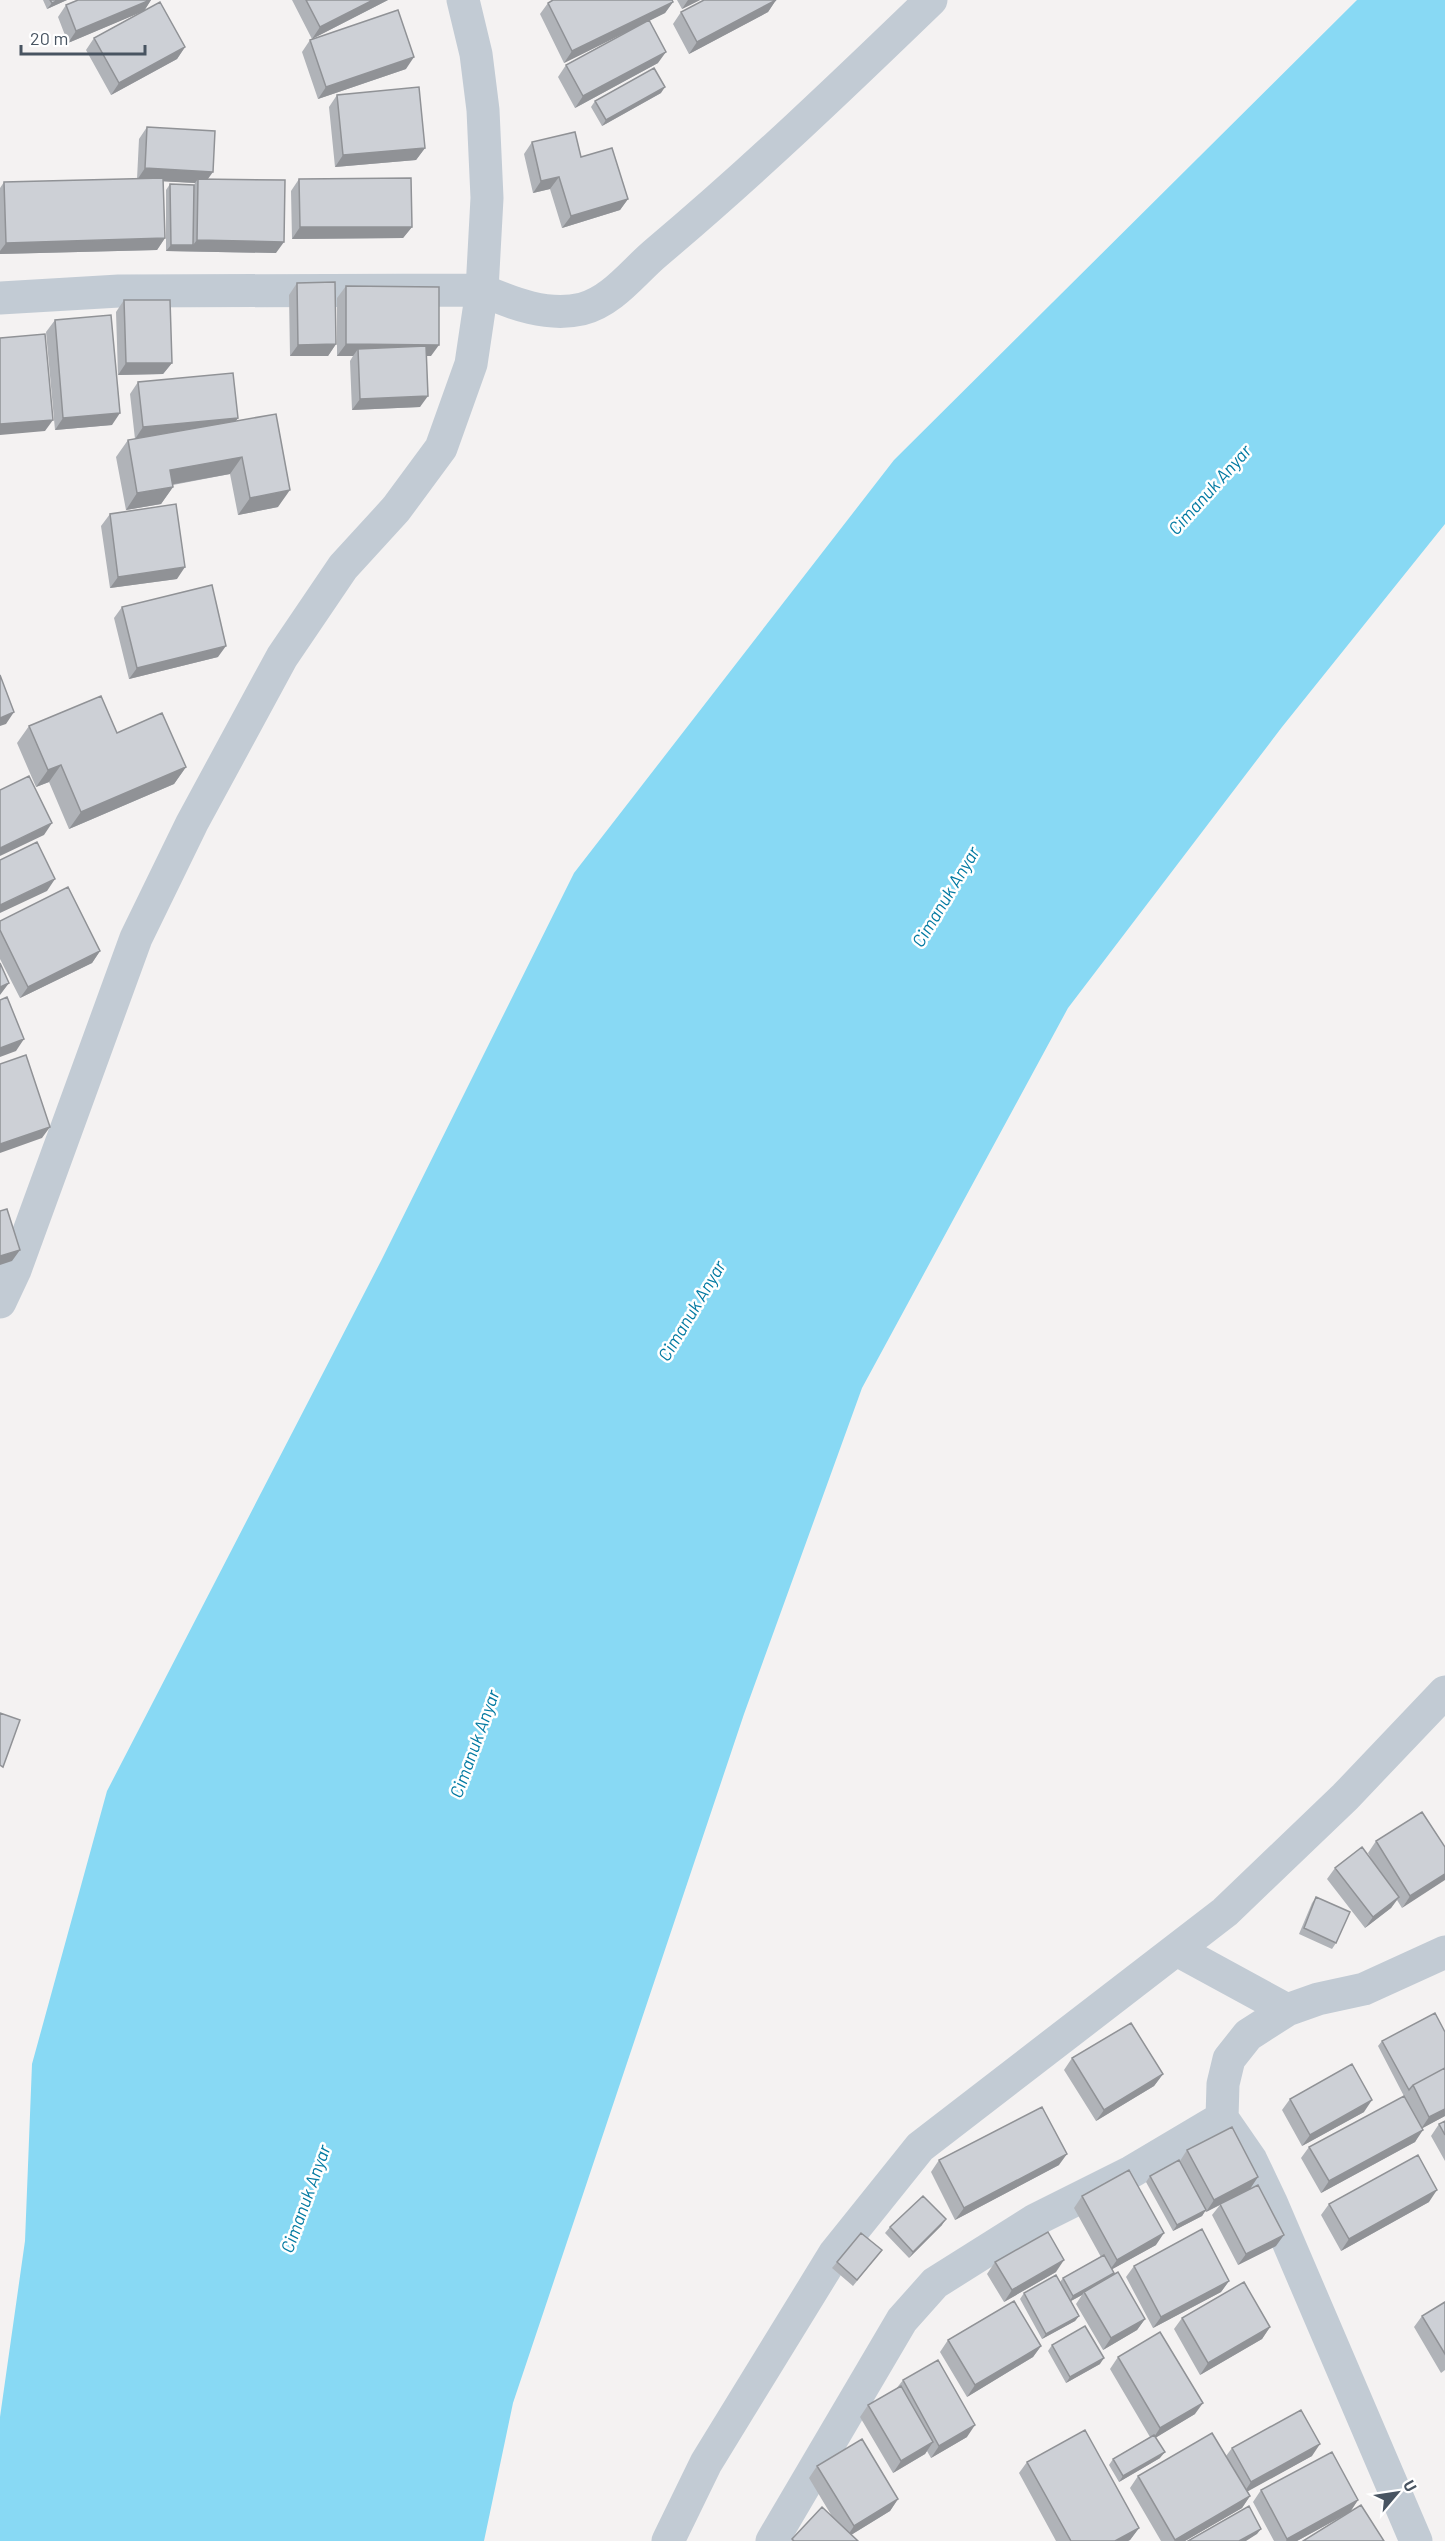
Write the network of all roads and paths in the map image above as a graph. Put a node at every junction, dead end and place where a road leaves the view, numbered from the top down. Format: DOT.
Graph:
graph roads {
  1 [pos="463,0"];
  2 [pos="932,0"];
  3 [pos="482,290"];
  4 [pos="0,298"];
  5 [pos="0,1302"];
  6 [pos="1445,1692"];
  7 [pos="1177,1950"];
  8 [pos="1445,1952"];
  9 [pos="1287,2010"];
  10 [pos="1221,2118"];
  11 [pos="668,2541"];
  12 [pos="772,2541"];
  13 [pos="1416,2541"];
  1 -- 3 [label="street"];
  2 -- 3 [label="street"];
  3 -- 4 [label="street"];
  3 -- 5 [label="street"];
  6 -- 7 [label="street"];
  7 -- 9 [label="street"];
  7 -- 11 [label="street"];
  8 -- 9 [label="street"];
  9 -- 10 [label="street"];
  10 -- 12 [label="street"];
  10 -- 13 [label="street"];
}
